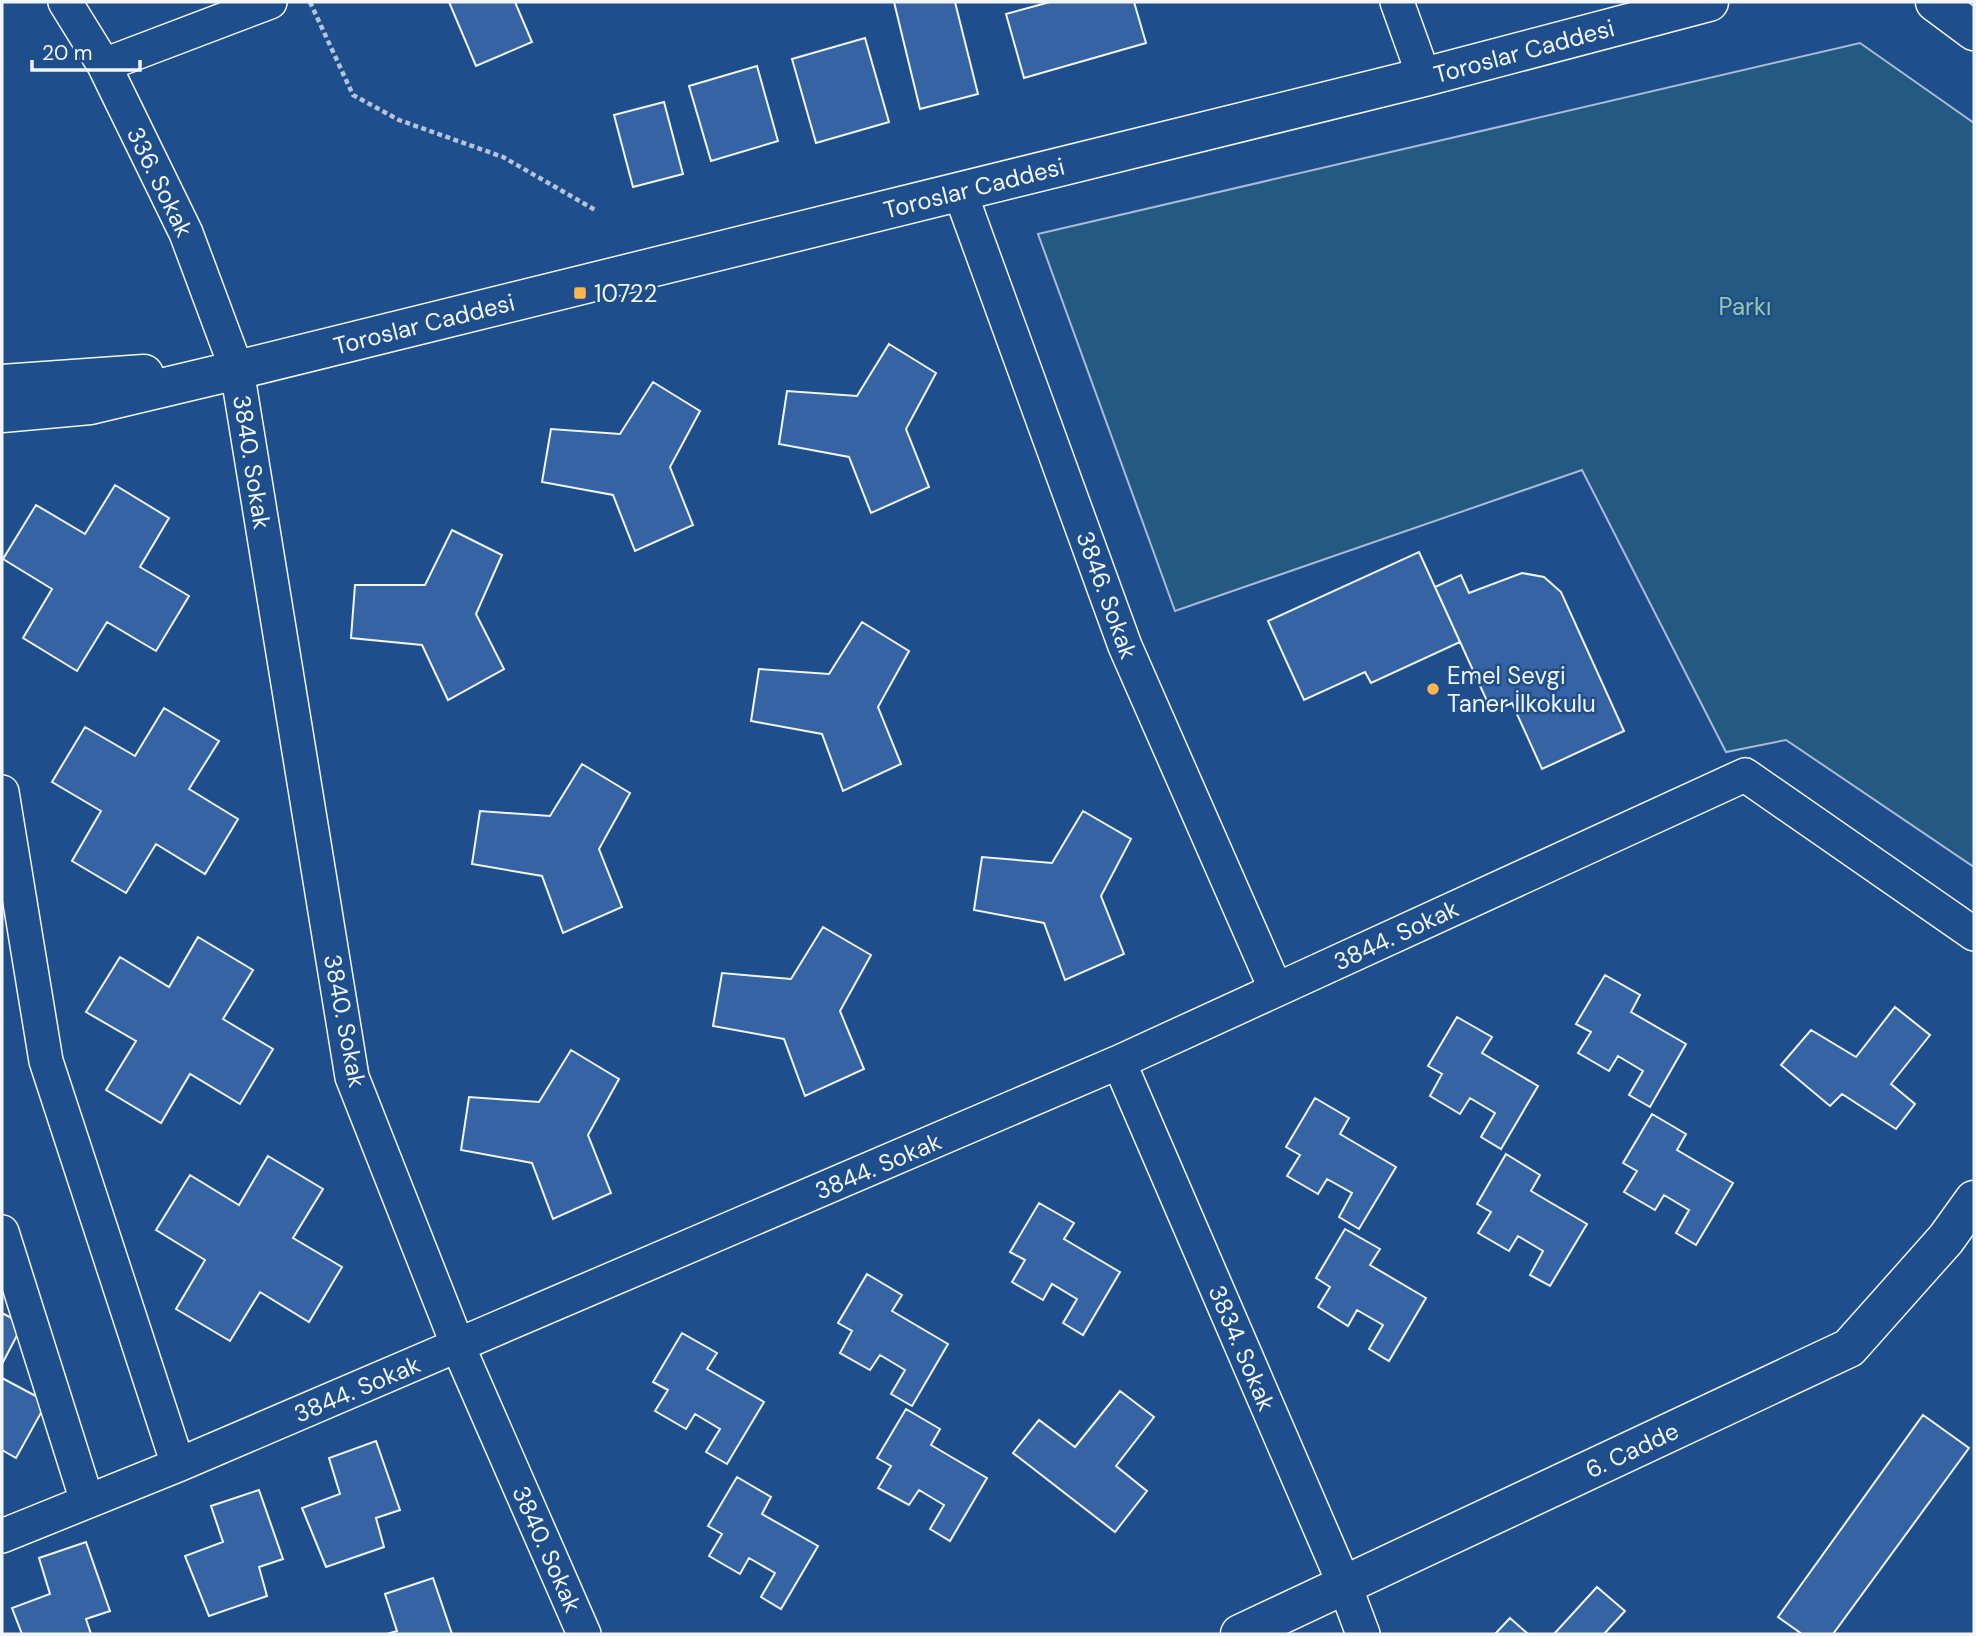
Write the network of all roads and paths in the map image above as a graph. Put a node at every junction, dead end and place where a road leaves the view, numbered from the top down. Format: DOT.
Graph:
graph roads {
  1 [pos="65,2"];
  2 [pos="270,2"];
  3 [pos="310,2"];
  4 [pos="1397,2"];
  5 [pos="1710,2"];
  6 [pos="1935,2"];
  7 [pos="1974,31"];
  8 [pos="104,65"];
  9 [pos="1424,77"];
  10 [pos="960,192"];
  11 [pos="597,211"];
  12 [pos="237,370"];
  13 [pos="2,384"];
  14 [pos="2,413"];
  15 [pos="2,792"];
  16 [pos="1974,934"];
  17 [pos="1276,990"];
  18 [pos="1119,1062"];
  19 [pos="1974,1200"];
  20 [pos="2,1232"];
  21 [pos="458,1346"];
  22 [pos="178,1465"];
  23 [pos="87,1501"];
  24 [pos="2,1536"];
  25 [pos="1345,1587"];
  26 [pos="584,1634"];
  27 [pos="1240,1634"];
  28 [pos="1363,1634"];
  1 -- 8 [label="street, 336. Sokak"];
  2 -- 8 [label="street"];
  3 -- 11 [label="path"];
  4 -- 9 [label="street"];
  5 -- 9 [label="main road, Toroslar Caddesi"];
  6 -- 7 [label="main road"];
  8 -- 12 [label="street, 336. Sokak"];
  9 -- 10 [label="main road, Toroslar Caddesi"];
  10 -- 12 [label="main road, Toroslar Caddesi"];
  10 -- 17 [label="street, 3846. Sokak"];
  12 -- 13 [label="main road, Toroslar Caddesi"];
  12 -- 14 [label="main road, Toroslar Caddesi"];
  12 -- 21 [label="street, 3840. Sokak"];
  15 -- 22 [label="street"];
  16 -- 17 [label="street, 3844. Sokak"];
  17 -- 18 [label="street, 3844. Sokak"];
  18 -- 21 [label="street, 3844. Sokak"];
  18 -- 25 [label="street, 3834. Sokak"];
  19 -- 25 [label="main road, 6. Cadde"];
  20 -- 23 [label="street"];
  21 -- 22 [label="street, 3844. Sokak"];
  21 -- 26 [label="street, 3840. Sokak"];
  22 -- 23 [label="street, 3844. Sokak"];
  23 -- 24 [label="street, 3844. Sokak"];
  25 -- 27 [label="main road, 6. Cadde"];
  25 -- 28 [label="street, 3834. Sokak"];
}
